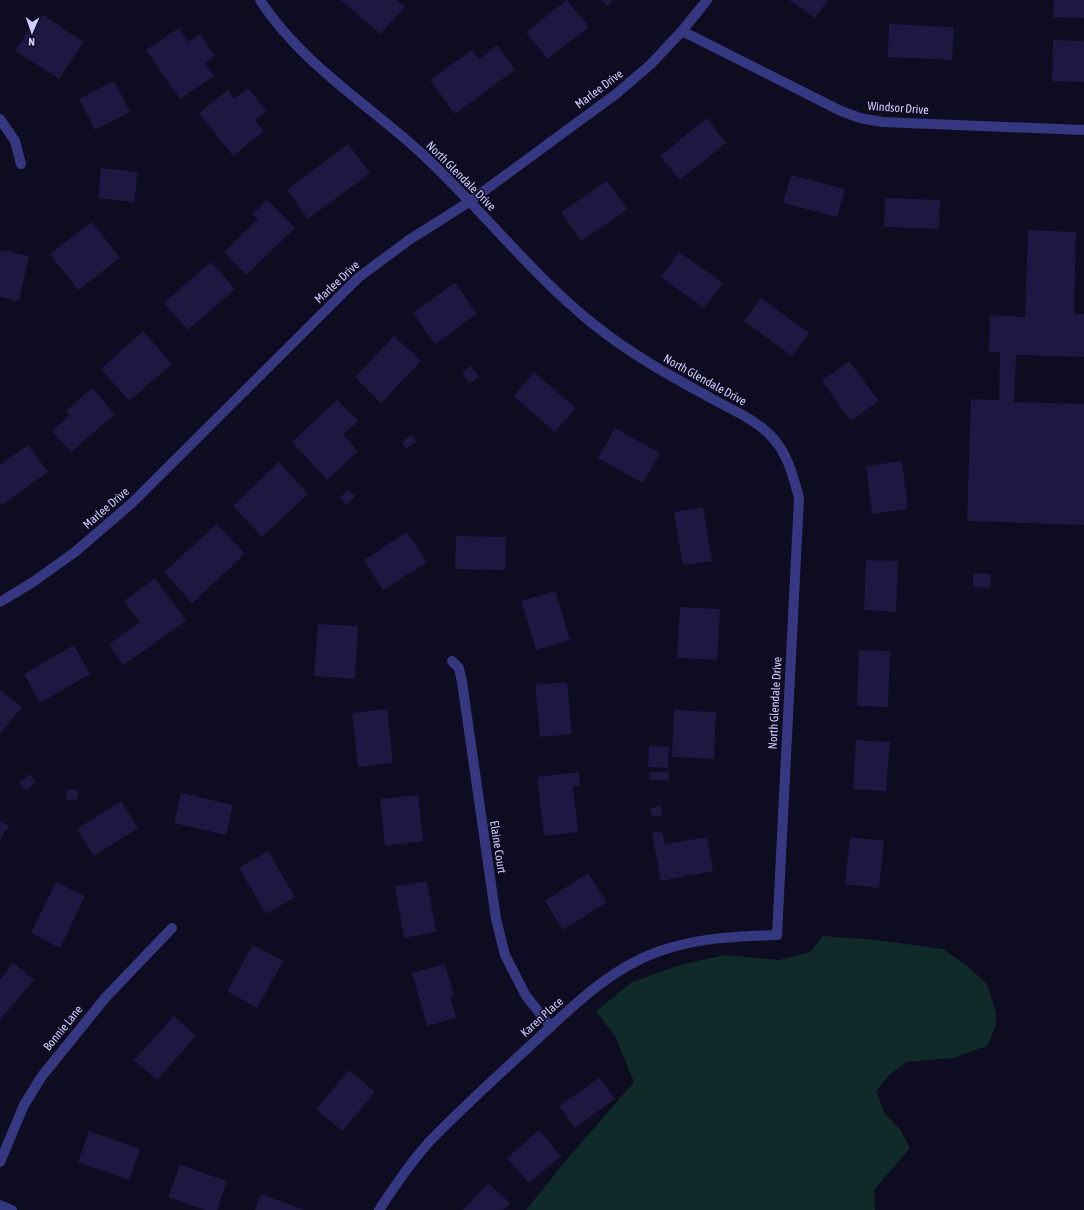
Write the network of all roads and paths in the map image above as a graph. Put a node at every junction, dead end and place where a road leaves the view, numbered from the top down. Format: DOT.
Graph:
graph roads {
  1 [pos="260,0"];
  2 [pos="707,0"];
  3 [pos="682,31"];
  4 [pos="0,119"];
  5 [pos="1084,130"];
  6 [pos="22,164"];
  7 [pos="470,202"];
  8 [pos="0,602"];
  9 [pos="452,661"];
  10 [pos="172,928"];
  11 [pos="777,935"];
  12 [pos="550,1027"];
  13 [pos="0,1162"];
  14 [pos="0,1205"];
  15 [pos="12,1210"];
  16 [pos="379,1210"];
  1 -- 7 [label="street, North Glendale Drive"];
  2 -- 3 [label="street, Marlee Drive"];
  3 -- 5 [label="street, Windsor Drive"];
  3 -- 7 [label="street, Marlee Drive"];
  4 -- 6 [label="street"];
  7 -- 8 [label="street, Marlee Drive"];
  7 -- 11 [label="street, North Glendale Drive"];
  9 -- 12 [label="street, Elaine Court"];
  10 -- 13 [label="street, Bonnie Lane"];
  11 -- 12 [label="street, Karen Place"];
  12 -- 16 [label="street, Karen Place"];
  14 -- 15 [label="street"];
}
